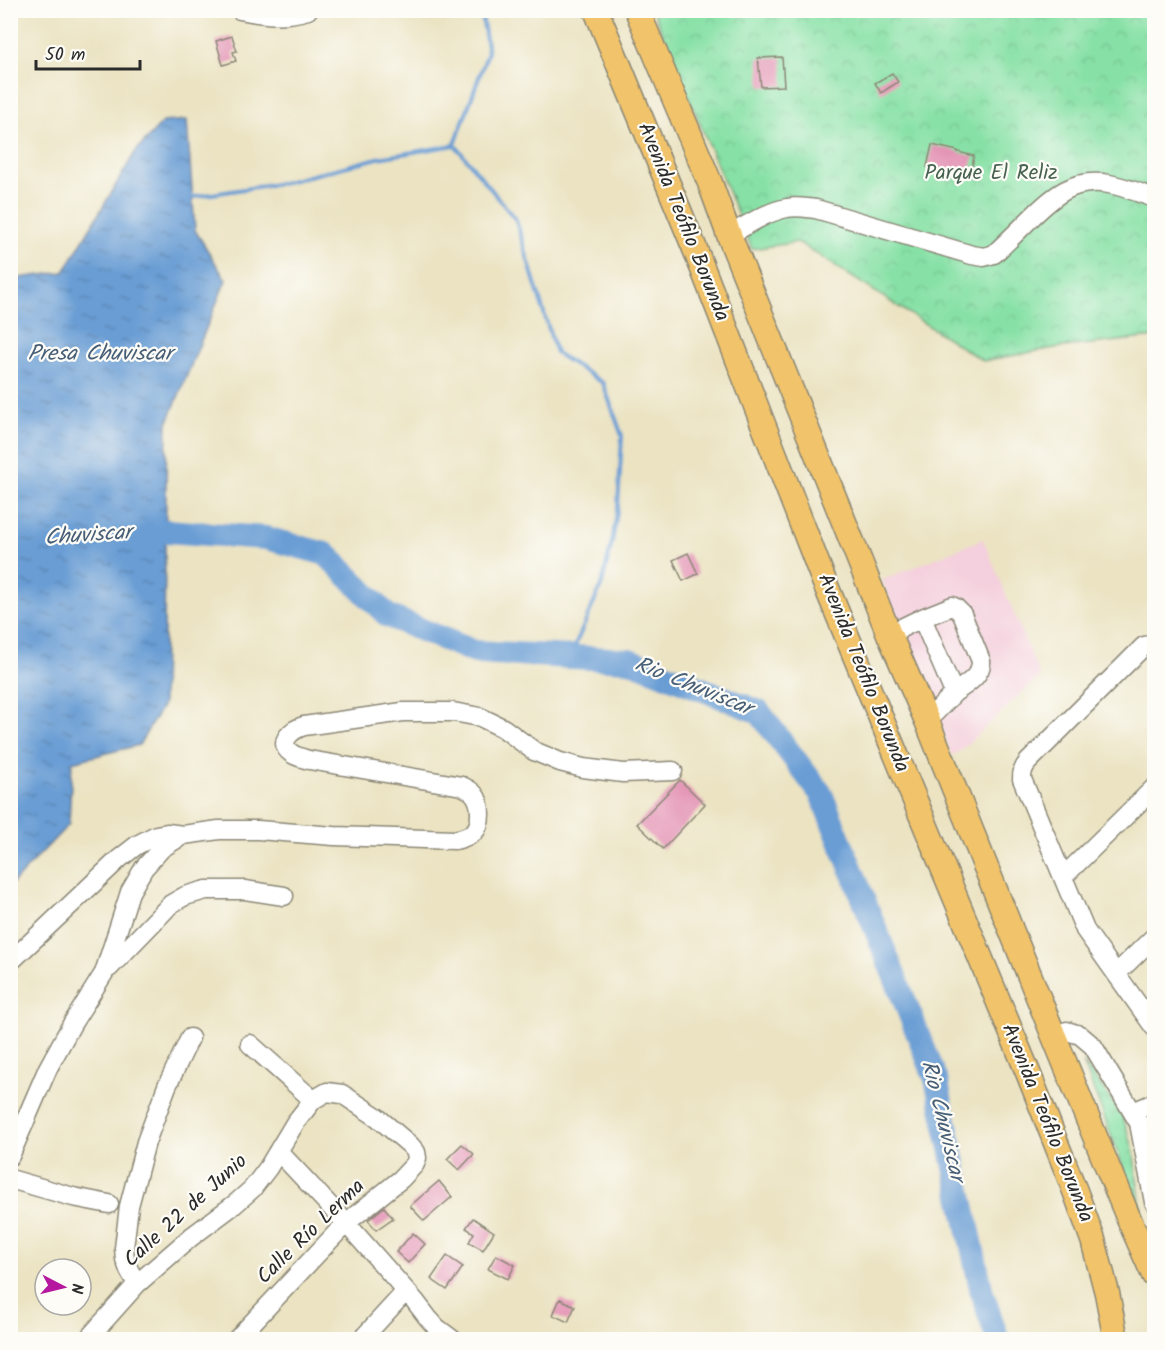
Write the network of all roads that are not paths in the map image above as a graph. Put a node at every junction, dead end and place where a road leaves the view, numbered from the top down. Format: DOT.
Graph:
graph roads {
  1 [pos="240,10"];
  2 [pos="308,10"];
  3 [pos="596,10"];
  4 [pos="637,10"];
  5 [pos="1155,198"];
  6 [pos="729,235"];
  7 [pos="695,249"];
  8 [pos="922,618"];
  9 [pos="889,634"];
  10 [pos="1155,644"];
  11 [pos="954,693"];
  12 [pos="927,721"];
  13 [pos="673,771"];
  14 [pos="1155,788"];
  15 [pos="183,835"];
  16 [pos="1063,877"];
  17 [pos="284,896"];
  18 [pos="1155,937"];
  19 [pos="10,962"];
  20 [pos="104,973"];
  21 [pos="1116,974"];
  22 [pos="1155,1028"];
  23 [pos="1053,1034"];
  24 [pos="190,1038"];
  25 [pos="250,1044"];
  26 [pos="1029,1075"];
  27 [pos="313,1100"];
  28 [pos="1155,1103"];
  29 [pos="1133,1112"];
  30 [pos="1148,1133"];
  31 [pos="278,1151"];
  32 [pos="10,1156"];
  33 [pos="10,1179"];
  34 [pos="1155,1202"];
  35 [pos="109,1204"];
  36 [pos="346,1223"];
  37 [pos="1155,1275"];
  38 [pos="137,1284"];
  39 [pos="406,1291"];
  40 [pos="87,1340"];
  41 [pos="236,1340"];
  42 [pos="361,1340"];
  43 [pos="453,1340"];
  44 [pos="1116,1340"];
  1 -- 2 [label="street"];
  3 -- 7 [label="main road, Avenida Teófilo Borunda"];
  4 -- 6 [label="main road, Avenida Teófilo Borunda"];
  5 -- 6 [label="street"];
  6 -- 7 [label="main road"];
  6 -- 9 [label="main road, Avenida Teófilo Borunda"];
  7 -- 26 [label="main road, Avenida Teófilo Borunda"];
  8 -- 9 [label="street"];
  8 -- 11 [label="street"];
  8 -- 11 [label="street"];
  9 -- 12 [label="main road, Avenida Teófilo Borunda"];
  10 -- 16 [label="street"];
  11 -- 12 [label="street"];
  12 -- 23 [label="main road, Avenida Teófilo Borunda"];
  13 -- 15 [label="street"];
  14 -- 16 [label="street"];
  15 -- 19 [label="street"];
  15 -- 20 [label="street"];
  16 -- 21 [label="street"];
  17 -- 20 [label="street"];
  18 -- 21 [label="street"];
  20 -- 32 [label="street"];
  21 -- 22 [label="street"];
  23 -- 26 [label="main road"];
  23 -- 29 [label="street"];
  23 -- 37 [label="main road, Avenida Teófilo Borunda"];
  24 -- 38 [label="street"];
  25 -- 27 [label="street"];
  26 -- 44 [label="main road, Avenida Teófilo Borunda"];
  27 -- 31 [label="street, Calle 22 de Junio"];
  27 -- 36 [label="street, Calle Río Lerma"];
  28 -- 29 [label="street"];
  29 -- 30 [label="street"];
  30 -- 34 [label="street"];
  31 -- 36 [label="street"];
  31 -- 38 [label="street, Calle 22 de Junio"];
  33 -- 35 [label="street"];
  36 -- 39 [label="street"];
  36 -- 41 [label="street, Calle Río Lerma"];
  38 -- 40 [label="street, Calle 22 de Junio"];
  39 -- 42 [label="street"];
  39 -- 43 [label="street"];
}
